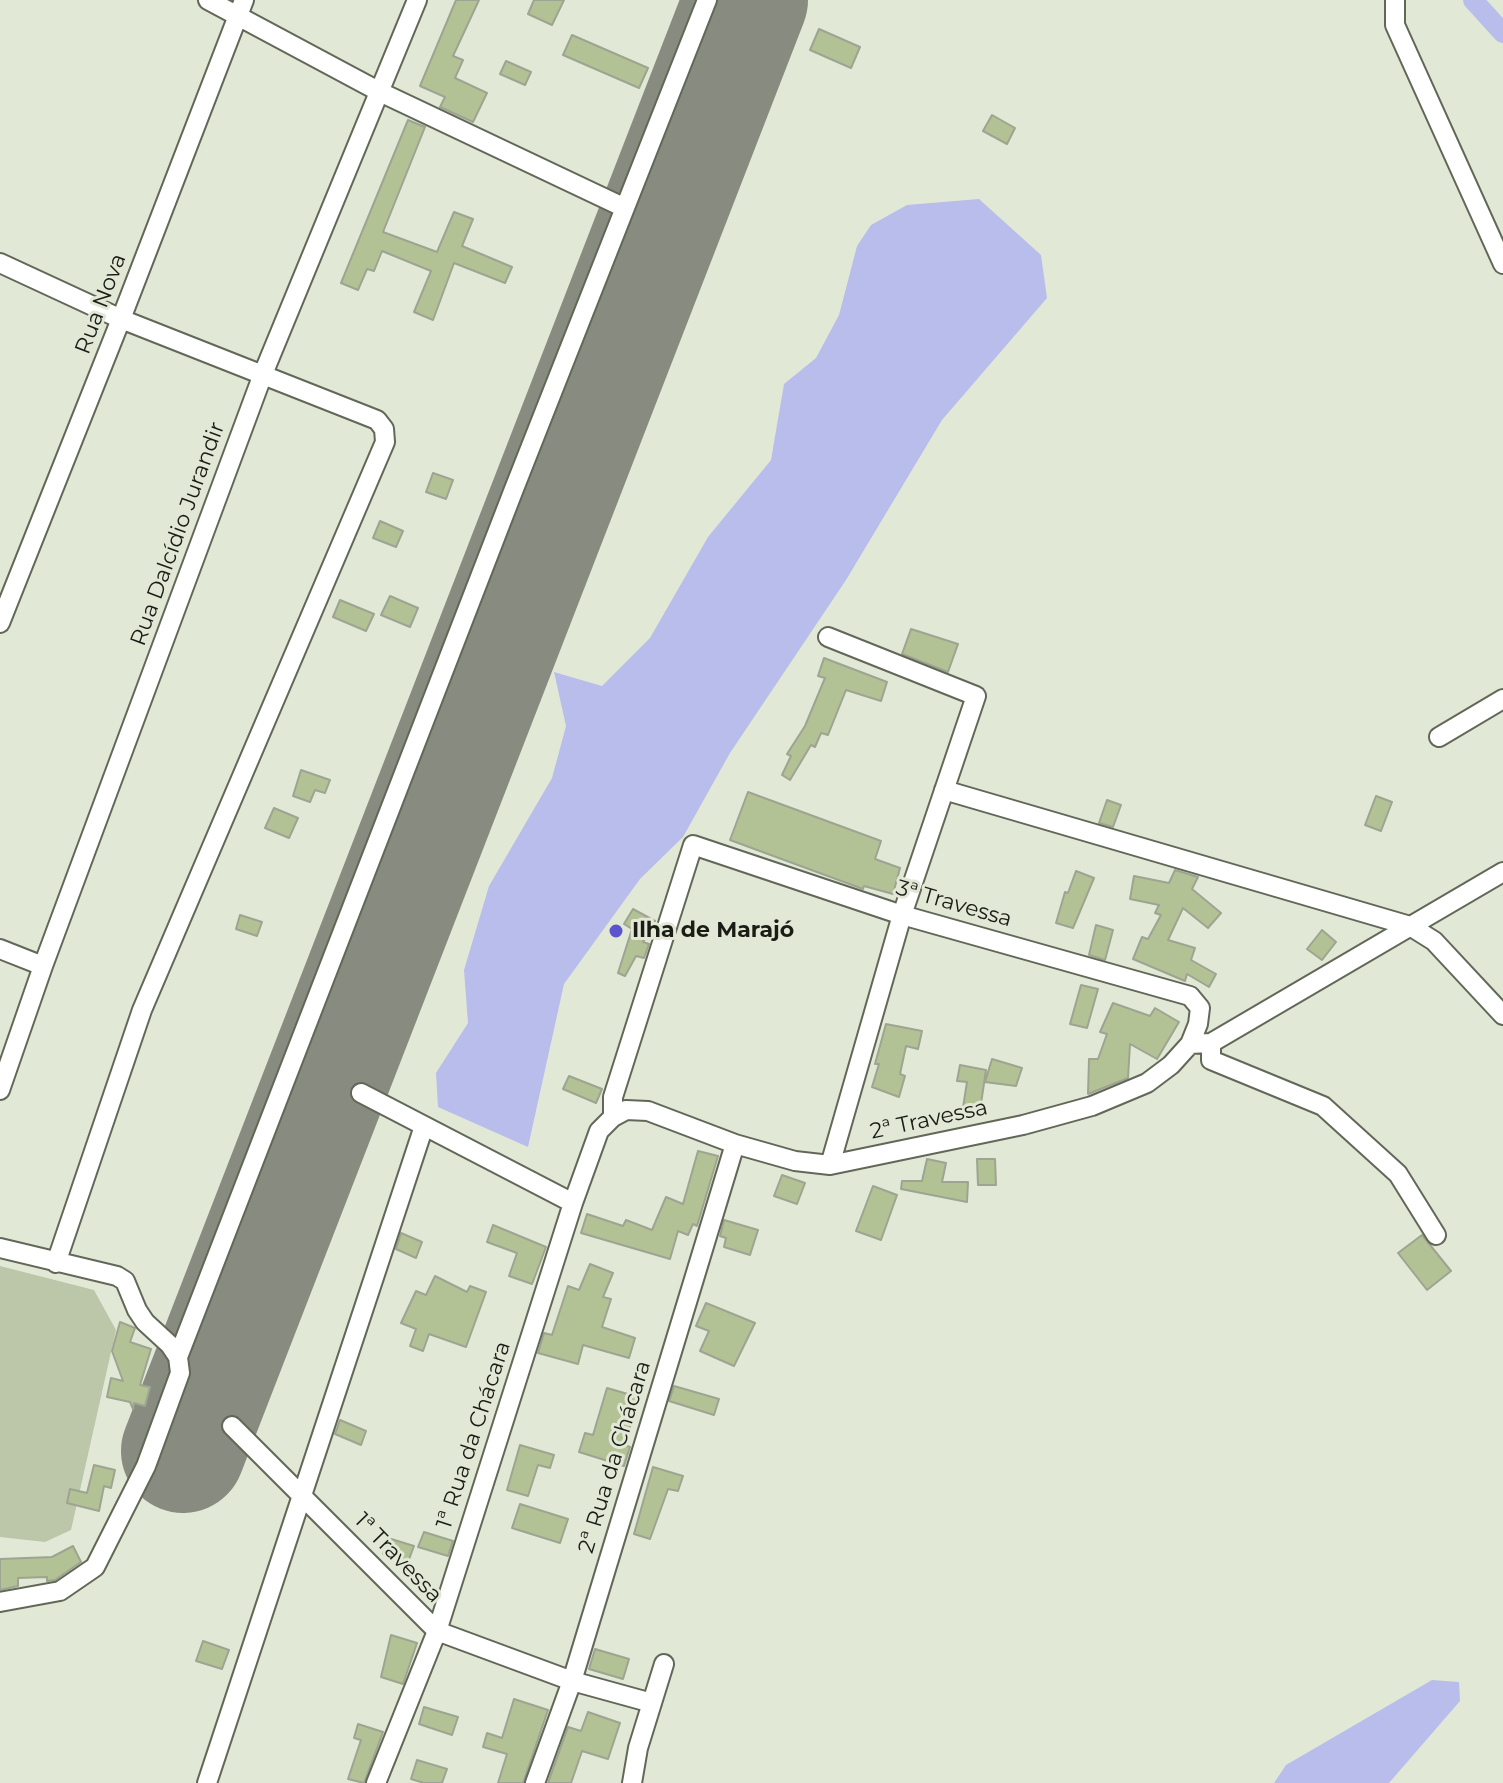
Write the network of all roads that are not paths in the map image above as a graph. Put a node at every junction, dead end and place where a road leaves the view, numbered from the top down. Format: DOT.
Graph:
graph roads {
  1 [pos="208,0"];
  2 [pos="417,0"];
  3 [pos="707,0"];
  4 [pos="1395,0"];
  5 [pos="241,8"];
  6 [pos="380,92"];
  7 [pos="625,208"];
  8 [pos="0,263"];
  9 [pos="1503,264"];
  10 [pos="121,319"];
  11 [pos="263,374"];
  12 [pos="0,623"];
  13 [pos="828,637"];
  14 [pos="1503,699"];
  15 [pos="1439,737"];
  16 [pos="944,790"];
  17 [pos="1503,872"];
  18 [pos="902,915"];
  19 [pos="1410,926"];
  20 [pos="0,949"];
  21 [pos="43,966"];
  22 [pos="1200,1008"];
  23 [pos="1503,1015"];
  24 [pos="1211,1043"];
  25 [pos="1190,1044"];
  26 [pos="0,1090"];
  27 [pos="361,1093"];
  28 [pos="620,1114"];
  29 [pos="424,1126"];
  30 [pos="735,1144"];
  31 [pos="830,1165"];
  32 [pos="573,1203"];
  33 [pos="1436,1235"];
  34 [pos="0,1248"];
  35 [pos="56,1263"];
  36 [pos="178,1357"];
  37 [pos="232,1426"];
  38 [pos="303,1495"];
  39 [pos="0,1602"];
  40 [pos="437,1631"];
  41 [pos="664,1664"];
  42 [pos="572,1681"];
  43 [pos="652,1703"];
  44 [pos="207,1783"];
  45 [pos="376,1783"];
  46 [pos="535,1783"];
  47 [pos="632,1783"];
  1 -- 5 [label="street"];
  2 -- 6 [label="street, Rua Dalcídio Jurandir"];
  3 -- 7 [label="street"];
  4 -- 9 [label="street"];
  5 -- 6 [label="street"];
  5 -- 10 [label="street, Rua Nova"];
  6 -- 7 [label="street"];
  6 -- 11 [label="street, Rua Dalcídio Jurandir"];
  7 -- 36 [label="street"];
  8 -- 10 [label="street"];
  10 -- 11 [label="street"];
  10 -- 12 [label="street, Rua Nova"];
  11 -- 21 [label="street, Rua Dalcídio Jurandir"];
  11 -- 35 [label="street"];
  13 -- 16 [label="street"];
  14 -- 15 [label="street"];
  16 -- 18 [label="street"];
  16 -- 19 [label="street"];
  17 -- 19 [label="street"];
  18 -- 22 [label="street, 3ª Travessa"];
  18 -- 28 [label="street, 3ª Travessa"];
  18 -- 31 [label="street"];
  19 -- 23 [label="street"];
  19 -- 24 [label="street"];
  20 -- 21 [label="street"];
  21 -- 26 [label="street, Rua Dalcídio Jurandir"];
  22 -- 25 [label="street, 2ª Travessa"];
  24 -- 25 [label="street"];
  24 -- 33 [label="street"];
  25 -- 31 [label="street, 2ª Travessa"];
  27 -- 29 [label="street"];
  28 -- 30 [label="street, 2ª Travessa"];
  28 -- 32 [label="street, 1ª Rua da Chácara"];
  29 -- 32 [label="street"];
  29 -- 38 [label="street"];
  30 -- 31 [label="street, 2ª Travessa"];
  30 -- 42 [label="street, 2ª Rua da Chácara"];
  32 -- 40 [label="street, 1ª Rua da Chácara"];
  34 -- 35 [label="street"];
  35 -- 36 [label="street"];
  36 -- 39 [label="street"];
  37 -- 38 [label="street, 1ª Travessa"];
  38 -- 40 [label="street, 1ª Travessa"];
  38 -- 44 [label="street"];
  40 -- 42 [label="street, 1ª Travessa"];
  40 -- 45 [label="street, 1ª Rua da Chácara"];
  41 -- 43 [label="street"];
  42 -- 43 [label="street, 1ª Travessa"];
  42 -- 46 [label="street, 2ª Rua da Chácara"];
  43 -- 47 [label="street"];
}
